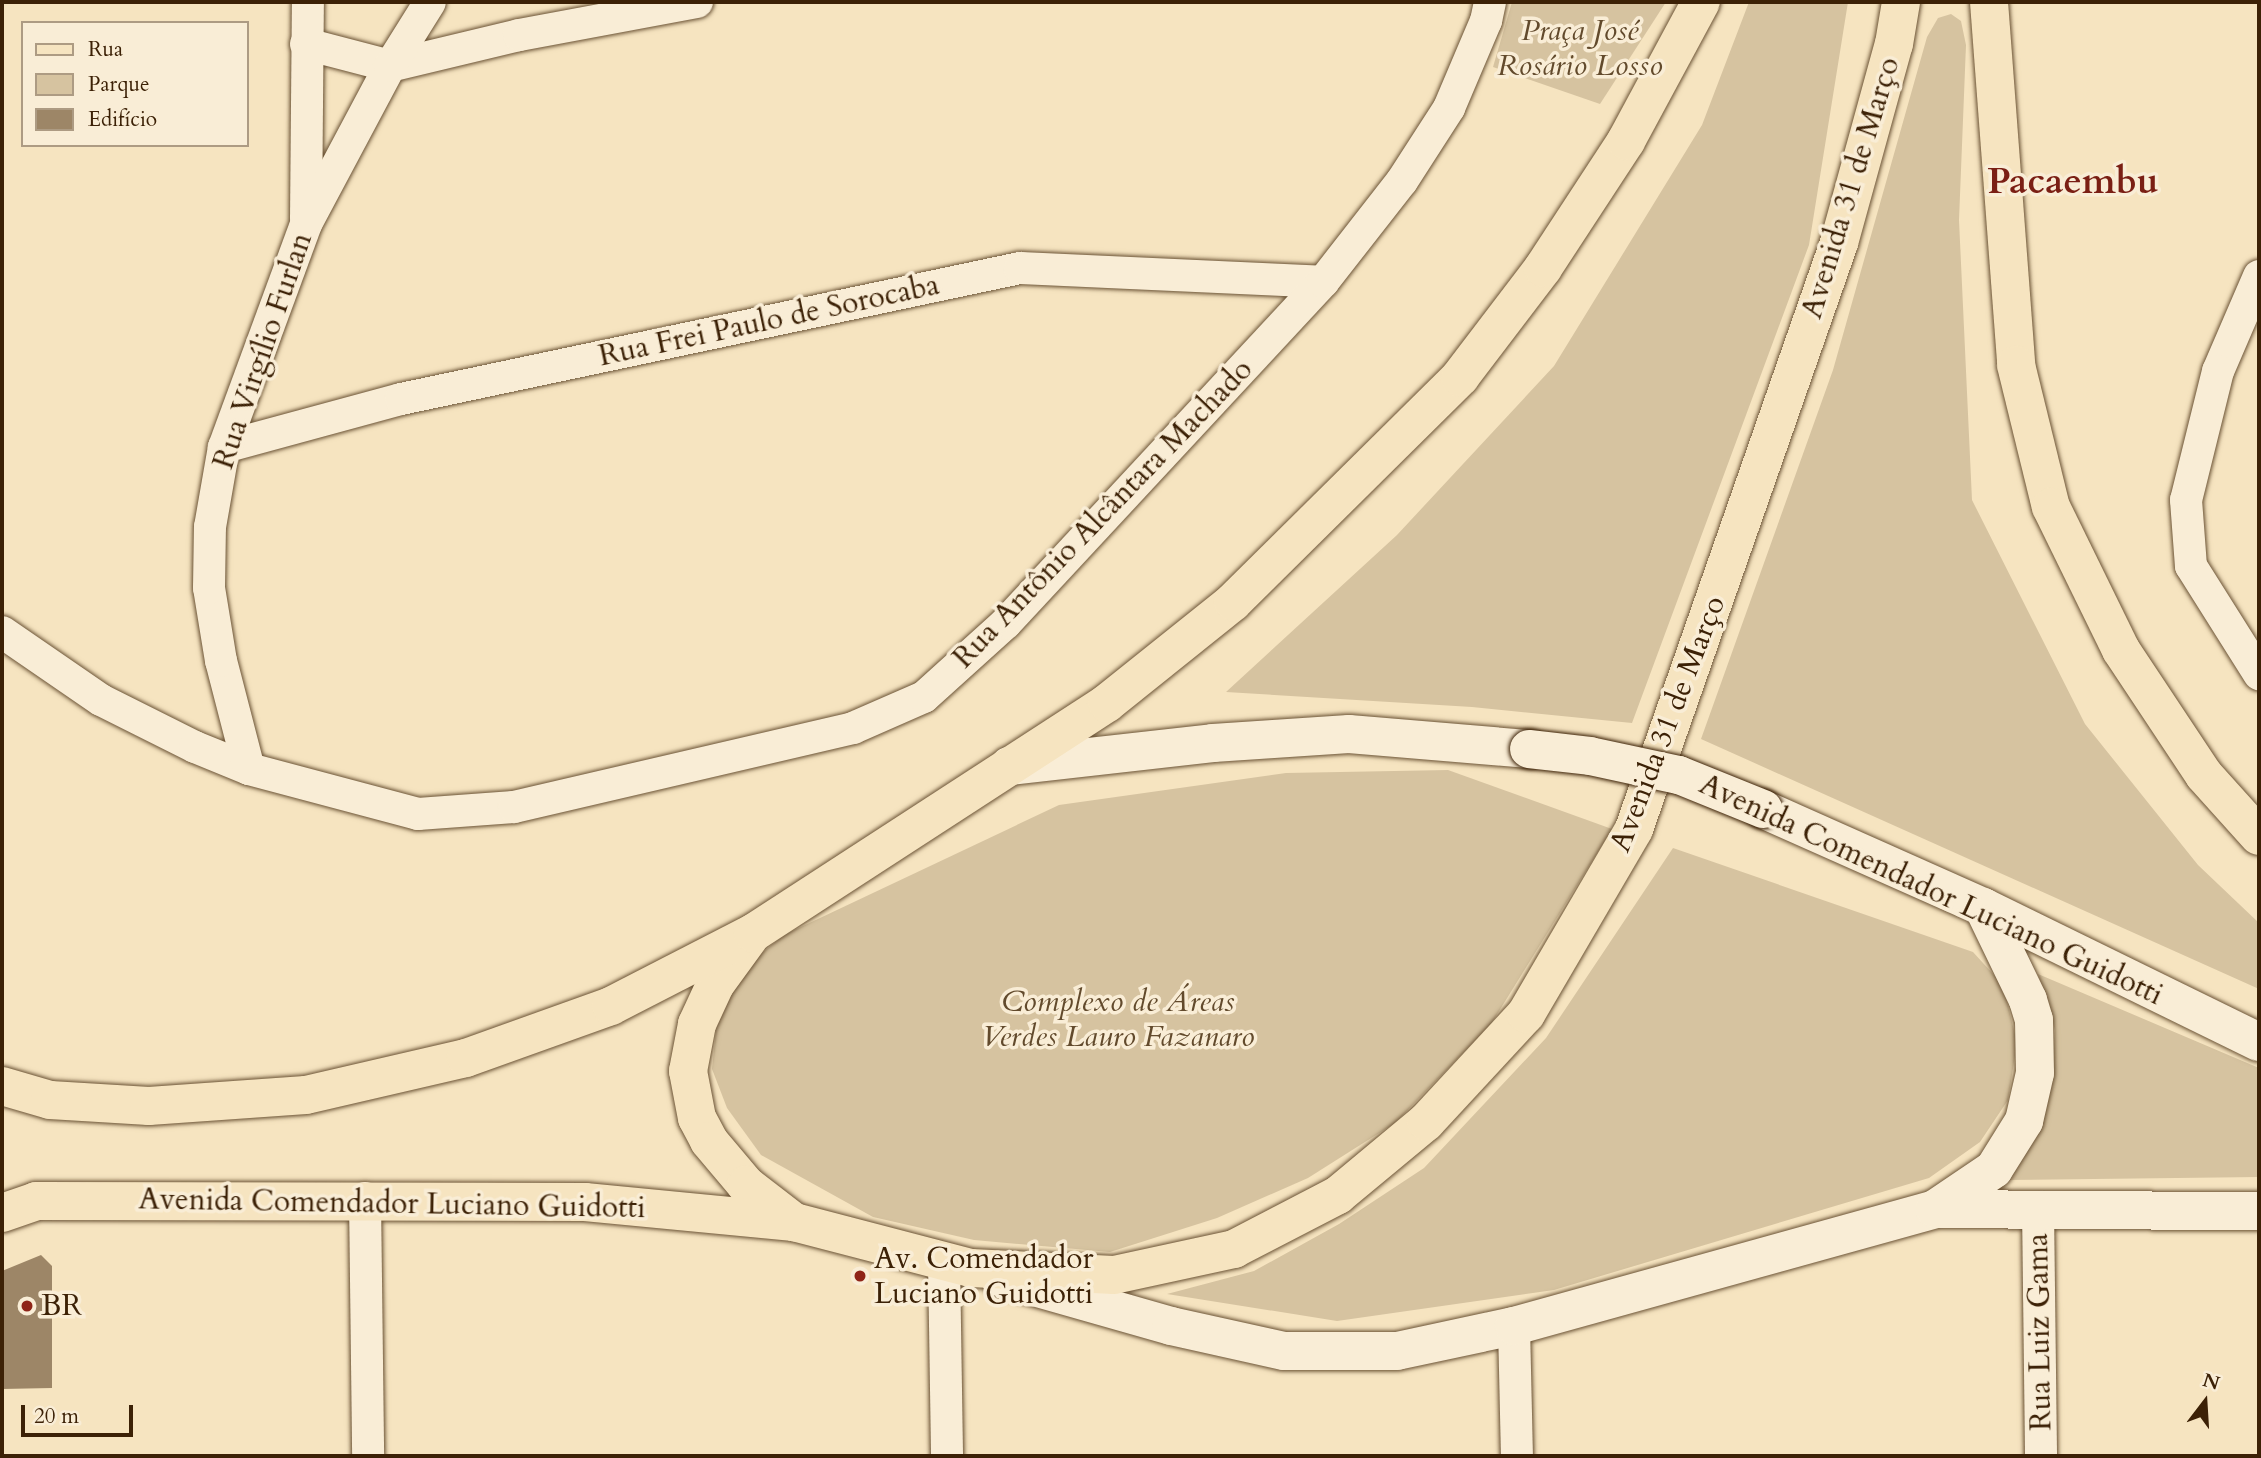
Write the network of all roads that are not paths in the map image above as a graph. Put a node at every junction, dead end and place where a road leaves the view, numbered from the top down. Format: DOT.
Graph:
graph roads {
  1 [pos="308,2"];
  2 [pos="430,2"];
  3 [pos="697,2"];
  4 [pos="1490,2"];
  5 [pos="1701,2"];
  6 [pos="1901,2"];
  7 [pos="1989,2"];
  8 [pos="306,44"];
  9 [pos="390,66"];
  10 [pos="306,224"];
  11 [pos="2259,276"];
  12 [pos="1323,282"];
  13 [pos="224,447"];
  14 [pos="2,632"];
  15 [pos="2259,674"];
  16 [pos="1009,766"];
  17 [pos="249,769"];
  18 [pos="2259,836"];
  19 [pos="1983,907"];
  20 [pos="752,933"];
  21 [pos="2259,1042"];
  22 [pos="2,1087"];
  23 [pos="365,1198"];
  24 [pos="2038,1207"];
  25 [pos="1935,1209"];
  26 [pos="2259,1211"];
  27 [pos="2,1213"];
  28 [pos="794,1222"];
  29 [pos="957,1265"];
  30 [pos="1514,1326"];
  31 [pos="368,1456"];
  32 [pos="947,1456"];
  33 [pos="1517,1456"];
  34 [pos="2041,1456"];
  1 -- 8 [label="street"];
  2 -- 9 [label="street, Rua Virgílio Furlan"];
  3 -- 9 [label="street"];
  4 -- 12 [label="street, Rua Antônio Alcântara Machado"];
  5 -- 16 [label="main road"];
  6 -- 29 [label="main road, Avenida 31 de Março"];
  7 -- 18 [label="main road"];
  8 -- 9 [label="street"];
  8 -- 10 [label="street"];
  9 -- 10 [label="street, Rua Virgílio Furlan"];
  10 -- 13 [label="street, Rua Virgílio Furlan"];
  11 -- 15 [label="street"];
  12 -- 13 [label="street, Rua Frei Paulo de Sorocaba"];
  12 -- 17 [label="street, Rua Antônio Alcântara Machado"];
  13 -- 17 [label="street, Rua Virgílio Furlan"];
  14 -- 17 [label="street, Rua Antônio Alcântara Machado"];
  16 -- 19 [label="main road, Avenida Comendador Luciano Guidotti, bridge"];
  16 -- 20 [label="main road, Avenida Comendador Luciano Guidotti"];
  19 -- 21 [label="main road, Avenida Comendador Luciano Guidotti"];
  19 -- 25 [label="main road"];
  20 -- 22 [label="main road, Avenida Comendador Luciano Guidotti"];
  20 -- 28 [label="main road"];
  23 -- 27 [label="main road, Avenida Comendador Luciano Guidotti"];
  23 -- 28 [label="main road, Avenida Comendador Luciano Guidotti"];
  23 -- 31 [label="street"];
  24 -- 25 [label="main road, Avenida Comendador Luciano Guidotti"];
  24 -- 26 [label="main road, Avenida Comendador Luciano Guidotti"];
  24 -- 34 [label="street, Rua Luiz Gama"];
  25 -- 30 [label="main road, Avenida Comendador Luciano Guidotti"];
  28 -- 29 [label="main road, Avenida Comendador Luciano Guidotti"];
  29 -- 30 [label="main road, Avenida Comendador Luciano Guidotti"];
  29 -- 32 [label="street"];
  30 -- 33 [label="street"];
}
